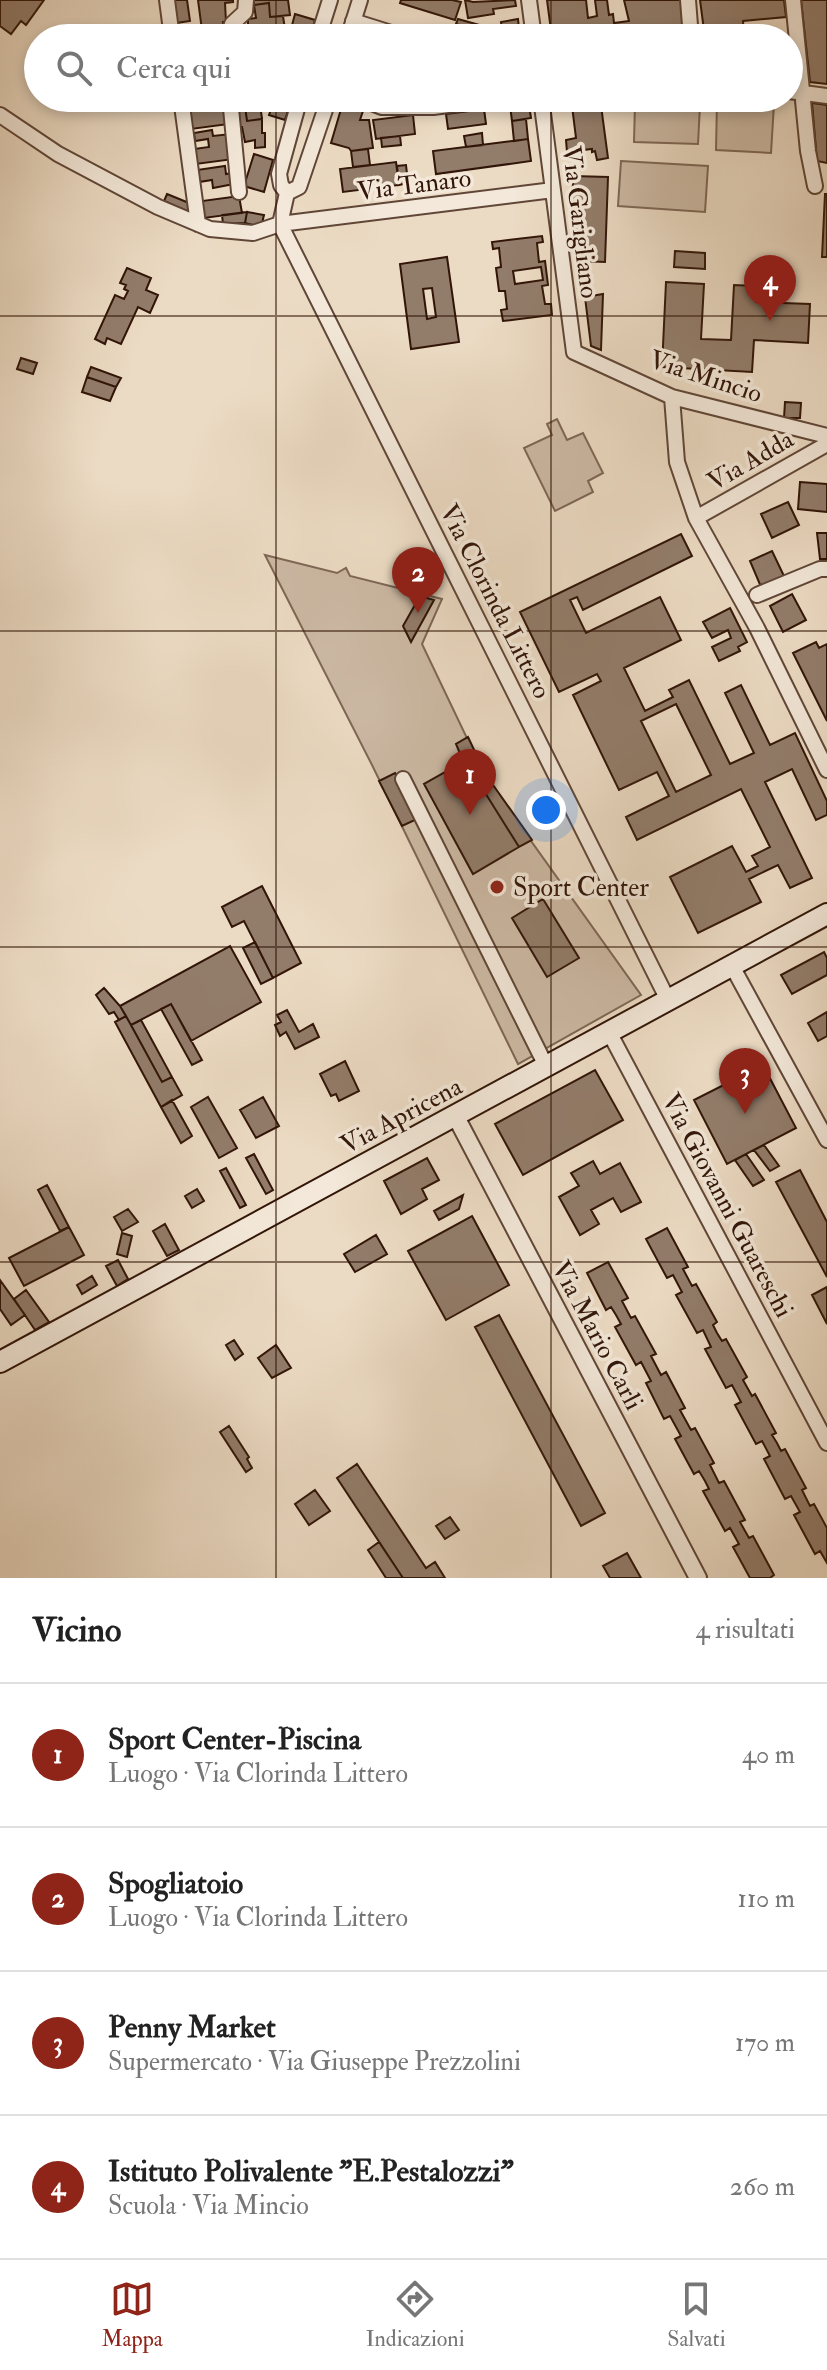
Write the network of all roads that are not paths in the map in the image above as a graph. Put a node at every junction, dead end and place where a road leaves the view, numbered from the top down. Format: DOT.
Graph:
graph roads {
  1 [pos="167,0"];
  2 [pos="246,0"];
  3 [pos="330,0"];
  4 [pos="360,0"];
  5 [pos="529,0"];
  6 [pos="688,0"];
  7 [pos="793,0"];
  8 [pos="353,21"];
  9 [pos="170,24"];
  10 [pos="232,24"];
  11 [pos="322,24"];
  12 [pos="352,24"];
  13 [pos="363,24"];
  14 [pos="532,24"];
  15 [pos="690,24"];
  16 [pos="794,24"];
  17 [pos="803,93"];
  18 [pos="827,96"];
  19 [pos="183,112"];
  20 [pos="231,112"];
  21 [pos="296,112"];
  22 [pos="324,112"];
  23 [pos="543,112"];
  24 [pos="800,112"];
  25 [pos="0,115"];
  26 [pos="815,186"];
  27 [pos="553,190"];
  28 [pos="239,192"];
  29 [pos="287,193"];
  30 [pos="198,224"];
  31 [pos="280,224"];
  32 [pos="574,352"];
  33 [pos="672,397"];
  34 [pos="827,436"];
  35 [pos="827,444"];
  36 [pos="696,518"];
  37 [pos="827,569"];
  38 [pos="757,595"];
  39 [pos="827,770"];
  40 [pos="403,779"];
  41 [pos="827,914"];
  42 [pos="732,966"];
  43 [pos="668,1000"];
  44 [pos="609,1032"];
  45 [pos="546,1066"];
  46 [pos="455,1115"];
  47 [pos="827,1140"];
  48 [pos="0,1362"];
  49 [pos="827,1443"];
  50 [pos="698,1578"];
  1 -- 9 [label="street"];
  2 -- 10 [label="street"];
  3 -- 11 [label="street"];
  4 -- 8 [label="street"];
  5 -- 14 [label="street"];
  6 -- 15 [label="street"];
  7 -- 16 [label="street"];
  8 -- 12 [label="street"];
  8 -- 13 [label="street"];
  17 -- 18 [label="street"];
  19 -- 30 [label="street"];
  20 -- 28 [label="street"];
  21 -- 29 [label="street"];
  22 -- 29 [label="street"];
  23 -- 27 [label="street, Via Garigliano"];
  24 -- 26 [label="street"];
  25 -- 30 [label="street, Via Tanaro"];
  27 -- 31 [label="street, Via Tanaro"];
  27 -- 32 [label="street, Via Garigliano"];
  29 -- 31 [label="street"];
  30 -- 31 [label="street, Via Tanaro"];
  31 -- 43 [label="street, Via Clorinda Littero"];
  32 -- 33 [label="street, Via Mincio"];
  33 -- 34 [label="street, Via Mincio"];
  33 -- 36 [label="street"];
  35 -- 36 [label="street, Via Adda"];
  36 -- 39 [label="street"];
  37 -- 38 [label="street"];
  40 -- 45 [label="street"];
  41 -- 42 [label="main road, Via Apricena"];
  42 -- 43 [label="main road, Via Apricena"];
  42 -- 47 [label="street"];
  43 -- 44 [label="main road, Via Apricena"];
  44 -- 45 [label="main road, Via Apricena"];
  44 -- 49 [label="street, Via Giovanni Guareschi"];
  45 -- 46 [label="main road, Via Apricena"];
  46 -- 48 [label="main road, Via Apricena"];
  46 -- 50 [label="street, Via Mario Carli"];
}
